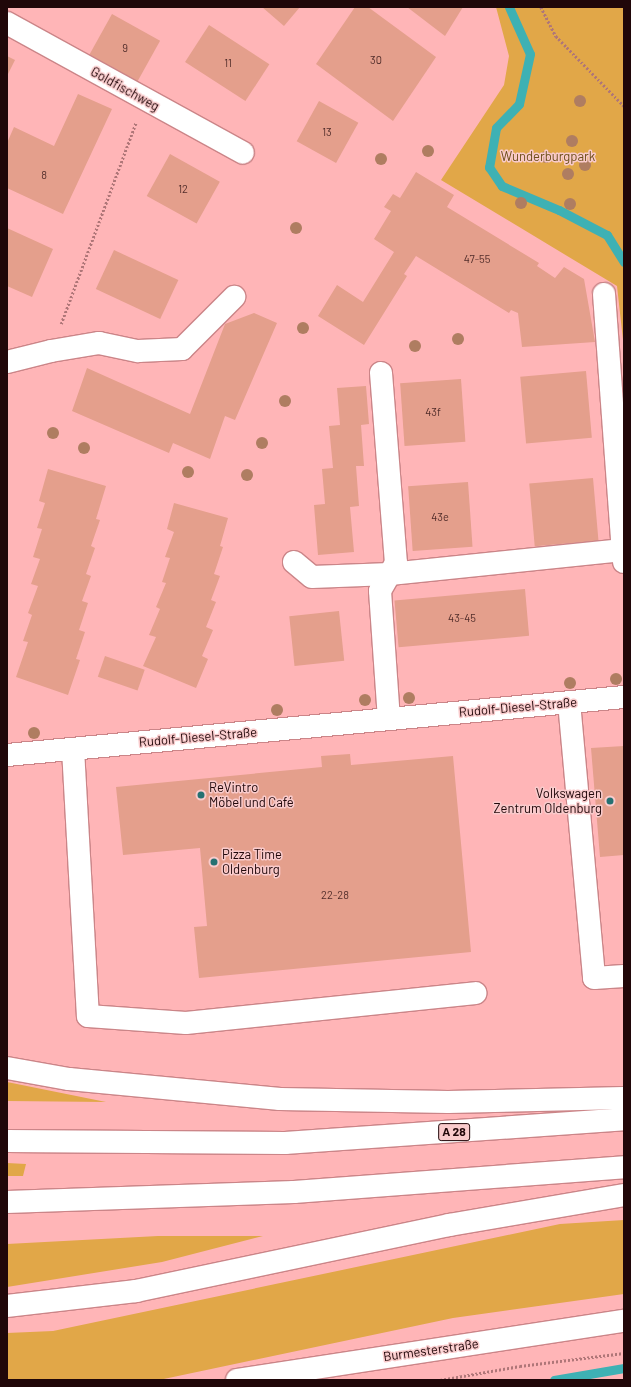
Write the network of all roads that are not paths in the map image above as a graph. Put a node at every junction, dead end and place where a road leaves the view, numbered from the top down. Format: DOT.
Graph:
graph roads {
  1 [pos="7,23"];
  2 [pos="243,153"];
  3 [pos="604,294"];
  4 [pos="234,297"];
  5 [pos="7,362"];
  6 [pos="381,373"];
  7 [pos="624,556"];
  8 [pos="294,562"];
  9 [pos="390,574"];
  10 [pos="624,697"];
  11 [pos="569,702"];
  12 [pos="389,719"];
  13 [pos="73,749"];
  14 [pos="7,755"];
  15 [pos="624,976"];
  16 [pos="475,993"];
  17 [pos="7,1068"];
  18 [pos="624,1098"];
  19 [pos="624,1119"];
  20 [pos="7,1142"];
  21 [pos="624,1167"];
  22 [pos="624,1195"];
  23 [pos="7,1202"];
  24 [pos="7,1306"];
  25 [pos="624,1321"];
  26 [pos="237,1380"];
  1 -- 2 [label="main road, Goldfischweg"];
  3 -- 7 [label="main road"];
  4 -- 5 [label="main road"];
  6 -- 9 [label="main road"];
  7 -- 9 [label="main road"];
  8 -- 9 [label="main road"];
  9 -- 12 [label="main road"];
  10 -- 11 [label="main road, Rudolf-Diesel-Straße"];
  11 -- 12 [label="main road, Rudolf-Diesel-Straße"];
  11 -- 15 [label="main road"];
  12 -- 13 [label="main road, Rudolf-Diesel-Straße"];
  13 -- 14 [label="main road, Rudolf-Diesel-Straße"];
  13 -- 16 [label="main road"];
  17 -- 18 [label="main road"];
  19 -- 20 [label="main road, A 28"];
  21 -- 23 [label="main road"];
  22 -- 24 [label="main road"];
  25 -- 26 [label="main road, Burmesterstraße"];
}
